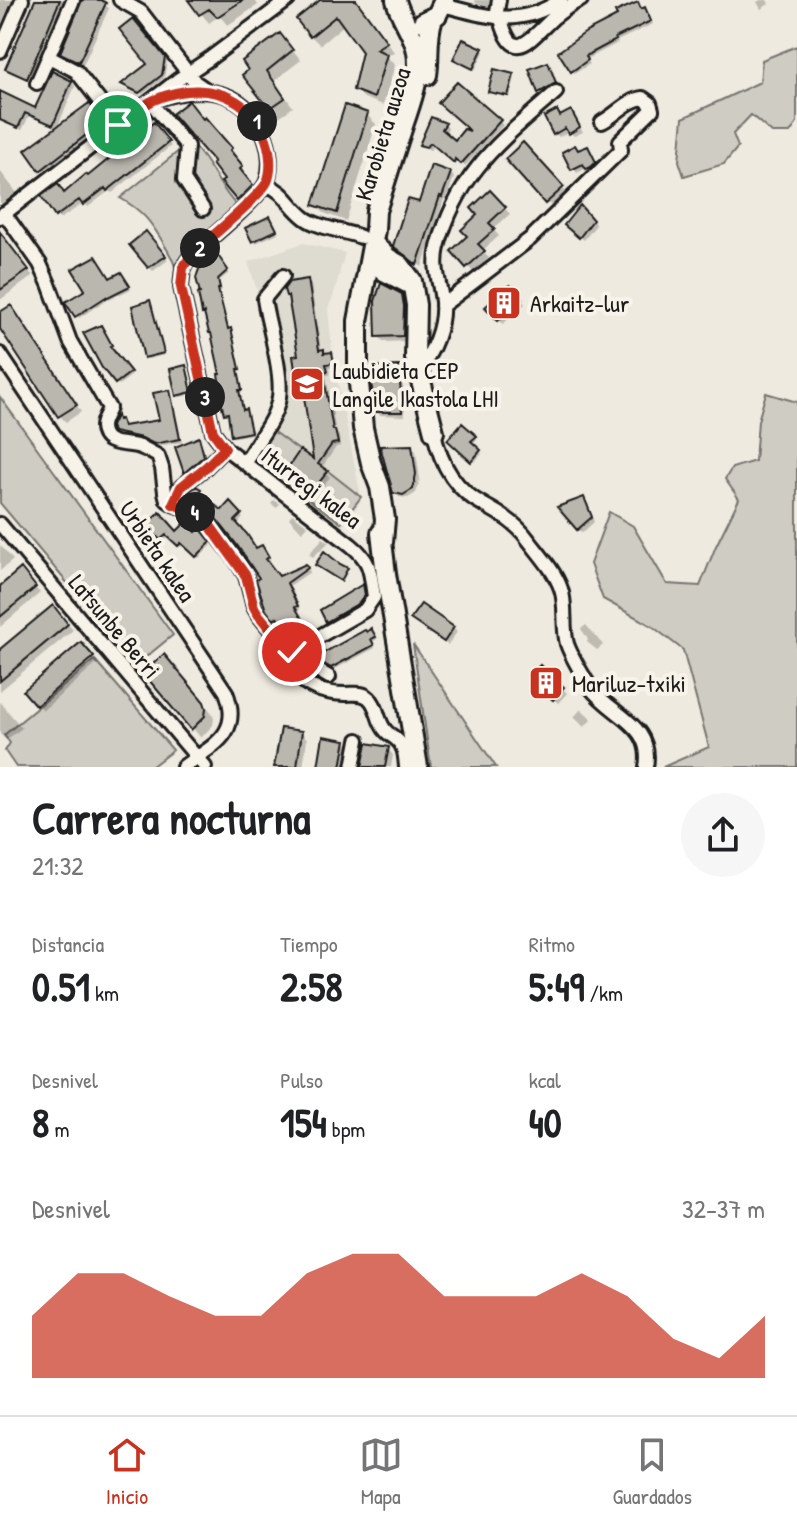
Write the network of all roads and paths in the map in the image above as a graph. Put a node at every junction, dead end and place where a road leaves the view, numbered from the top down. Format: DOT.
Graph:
graph roads {
  1 [pos="22,0"];
  2 [pos="73,0"];
  3 [pos="120,0"];
  4 [pos="288,0"];
  5 [pos="499,0"];
  6 [pos="561,0"];
  7 [pos="581,0"];
  8 [pos="397,6"];
  9 [pos="443,8"];
  10 [pos="498,18"];
  11 [pos="0,51"];
  12 [pos="49,57"];
  13 [pos="208,60"];
  14 [pos="187,72"];
  15 [pos="37,83"];
  16 [pos="214,92"];
  17 [pos="556,92"];
  18 [pos="153,105"];
  19 [pos="602,122"];
  20 [pos="118,125"];
  21 [pos="266,184"];
  22 [pos="203,209"];
  23 [pos="2,215"];
  24 [pos="370,242"];
  25 [pos="389,274"];
  26 [pos="283,276"];
  27 [pos="413,287"];
  28 [pos="363,288"];
  29 [pos="442,306"];
  30 [pos="0,354"];
  31 [pos="418,370"];
  32 [pos="434,432"];
  33 [pos="222,451"];
  34 [pos="245,463"];
  35 [pos="173,504"];
  36 [pos="0,524"];
  37 [pos="258,614"];
  38 [pos="292,652"];
  39 [pos="329,677"];
  40 [pos="358,740"];
  41 [pos="201,762"];
  42 [pos="183,767"];
  43 [pos="353,767"];
  44 [pos="406,767"];
  45 [pos="418,767"];
  46 [pos="646,767"];
  1 -- 11 [label="street"];
  2 -- 12 [label="street"];
  3 -- 14 [label="street"];
  4 -- 13 [label="street"];
  5 -- 10 [label="street"];
  6 -- 10 [label="street"];
  7 -- 10 [label="street"];
  8 -- 9 [label="main road"];
  8 -- 24 [label="main road, Karobieta auzoa"];
  9 -- 10 [label="street"];
  9 -- 24 [label="main road, Karobieta auzoa"];
  12 -- 15 [label="street"];
  12 -- 20 [label="street"];
  13 -- 14 [label="street"];
  13 -- 16 [label="street"];
  14 -- 16 [label="street"];
  14 -- 18 [label="street"];
  16 -- 18 [label="street"];
  16 -- 21 [label="street"];
  17 -- 29 [label="street"];
  18 -- 20 [label="street"];
  18 -- 22 [label="street"];
  19 -- 29 [label="street"];
  20 -- 23 [label="street"];
  21 -- 24 [label="street, Karobieta auzoa"];
  21 -- 33 [label="street, Iturregi kalea"];
  23 -- 35 [label="street"];
  24 -- 25 [label="main road"];
  24 -- 27 [label="main road"];
  24 -- 28 [label="main road"];
  25 -- 27 [label="main road"];
  25 -- 28 [label="main road"];
  26 -- 34 [label="street"];
  27 -- 31 [label="main road"];
  28 -- 45 [label="main road"];
  29 -- 31 [label="street"];
  30 -- 41 [label="street, Urbieta kalea"];
  31 -- 32 [label="main road"];
  32 -- 46 [label="street"];
  33 -- 34 [label="street, Iturregi kalea"];
  33 -- 35 [label="street"];
  34 -- 38 [label="street, Iturregi kalea"];
  35 -- 37 [label="street"];
  36 -- 41 [label="street, Latsunbe Berri"];
  37 -- 38 [label="street"];
  37 -- 44 [label="street"];
  38 -- 39 [label="street"];
  40 -- 43 [label="street"];
  41 -- 42 [label="street, Urbieta kalea"];
}
